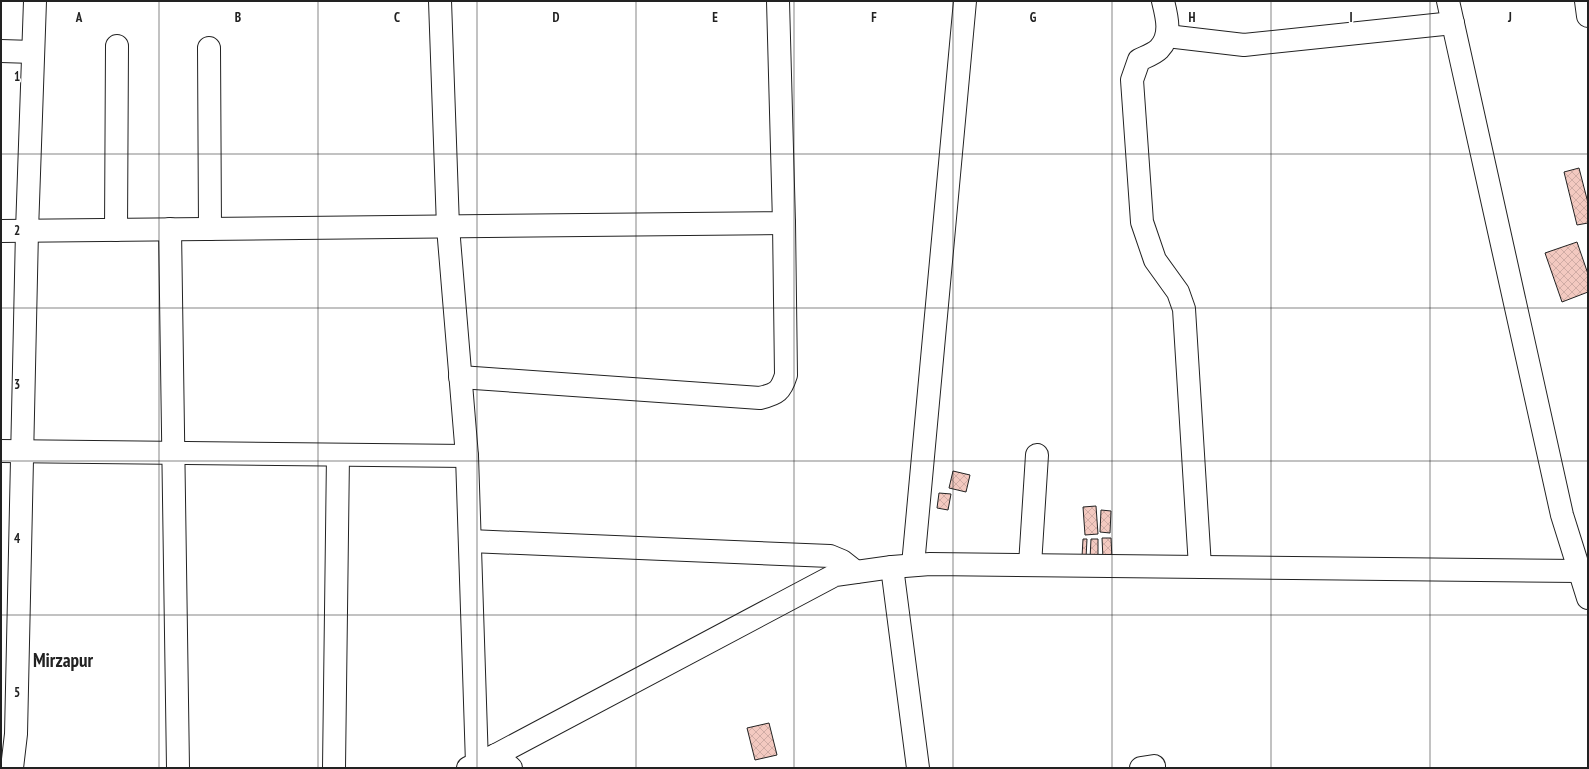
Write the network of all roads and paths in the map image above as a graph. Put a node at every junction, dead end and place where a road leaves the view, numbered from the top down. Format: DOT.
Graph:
graph roads {
  1 [pos="35,1"];
  2 [pos="440,1"];
  3 [pos="778,1"];
  4 [pos="965,1"];
  5 [pos="1164,1"];
  6 [pos="1448,1"];
  7 [pos="1586,1"];
  8 [pos="1588,16"];
  9 [pos="1453,23"];
  10 [pos="1167,36"];
  11 [pos="117,46"];
  12 [pos="209,48"];
  13 [pos="1,51"];
  14 [pos="33,52"];
  15 [pos="784,222"];
  16 [pos="448,227"];
  17 [pos="170,229"];
  18 [pos="210,229"];
  19 [pos="116,230"];
  20 [pos="1,231"];
  21 [pos="27,231"];
  22 [pos="460,377"];
  23 [pos="11,452"];
  24 [pos="173,453"];
  25 [pos="338,455"];
  26 [pos="1037,455"];
  27 [pos="466,456"];
  28 [pos="470,541"];
  29 [pos="913,565"];
  30 [pos="1030,565"];
  31 [pos="892,567"];
  32 [pos="1200,567"];
  33 [pos="1583,571"];
  34 [pos="856,572"];
  35 [pos="1588,598"];
  36 [pos="488,764"];
  37 [pos="12,768"];
  38 [pos="178,768"];
  39 [pos="334,768"];
  40 [pos="918,768"];
  1 -- 14 [label="street"];
  2 -- 16 [label="street"];
  3 -- 15 [label="street"];
  4 -- 29 [label="street"];
  5 -- 10 [label="street"];
  6 -- 9 [label="street"];
  7 -- 8 [label="street"];
  9 -- 10 [label="street"];
  9 -- 33 [label="street"];
  10 -- 32 [label="street"];
  11 -- 19 [label="street"];
  12 -- 18 [label="street"];
  13 -- 14 [label="street"];
  14 -- 21 [label="street"];
  15 -- 16 [label="street"];
  15 -- 22 [label="street"];
  16 -- 18 [label="street"];
  16 -- 22 [label="street"];
  17 -- 18 [label="street"];
  17 -- 19 [label="street"];
  17 -- 24 [label="street"];
  19 -- 21 [label="street"];
  20 -- 21 [label="street"];
  21 -- 23 [label="street"];
  22 -- 27 [label="street"];
  23 -- 24 [label="street"];
  23 -- 37 [label="street"];
  24 -- 25 [label="street"];
  24 -- 38 [label="street"];
  25 -- 27 [label="street"];
  25 -- 39 [label="street"];
  26 -- 30 [label="street"];
  27 -- 28 [label="street"];
  28 -- 34 [label="street"];
  28 -- 36 [label="street"];
  29 -- 30 [label="street"];
  29 -- 31 [label="street"];
  30 -- 32 [label="street"];
  31 -- 34 [label="street"];
  31 -- 40 [label="street"];
  32 -- 33 [label="street"];
  33 -- 35 [label="street"];
  34 -- 36 [label="street"];
}
